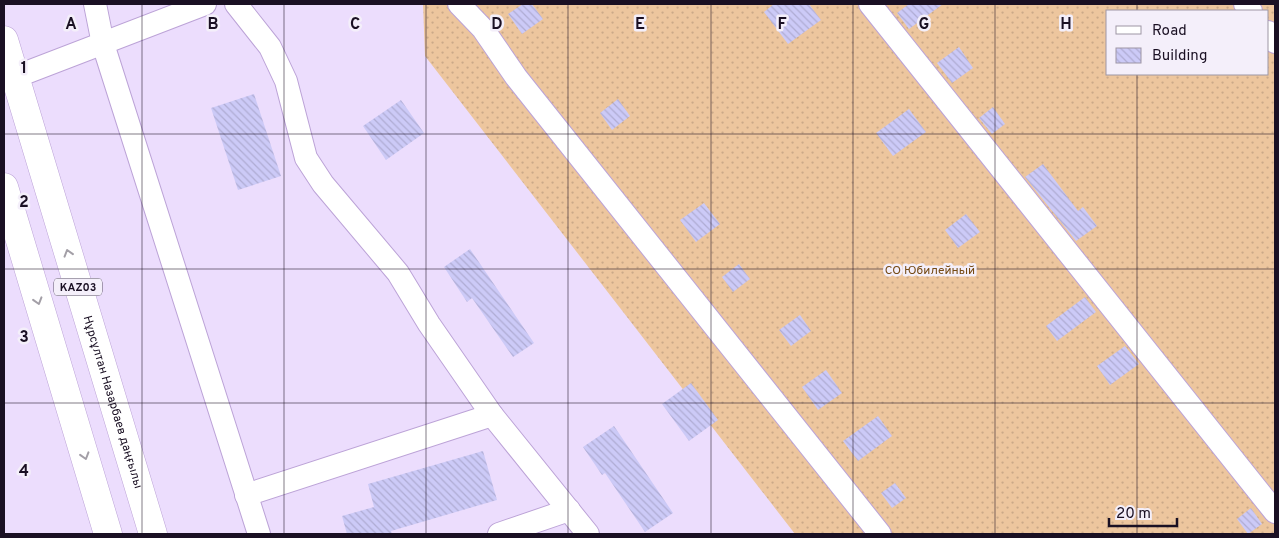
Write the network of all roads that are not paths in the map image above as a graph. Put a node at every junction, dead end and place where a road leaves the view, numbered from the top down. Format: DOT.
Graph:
graph roads {
  1 [pos="95,4"];
  2 [pos="205,4"];
  3 [pos="236,4"];
  4 [pos="458,4"];
  5 [pos="870,4"];
  6 [pos="4,40"];
  7 [pos="102,44"];
  8 [pos="9,80"];
  9 [pos="4,187"];
  10 [pos="492,415"];
  11 [pos="246,495"];
  12 [pos="569,510"];
  13 [pos="1275,512"];
  14 [pos="108,534"];
  15 [pos="153,534"];
  16 [pos="259,534"];
  17 [pos="499,534"];
  18 [pos="588,534"];
  19 [pos="880,534"];
  1 -- 7 [label="lane"];
  2 -- 7 [label="lane"];
  3 -- 10 [label="lane"];
  4 -- 19 [label="lane"];
  5 -- 13 [label="lane"];
  6 -- 8 [label="main road, Нұрсұлтан Назарбаев даңғылы / KАZ03"];
  7 -- 8 [label="lane"];
  7 -- 11 [label="lane"];
  15 -- 8 [label="main road, Нұрсұлтан Назарбаев даңғылы / KАZ03, one-way"];
  9 -- 14 [label="main road, KАZ03, one-way"];
  10 -- 11 [label="lane"];
  10 -- 12 [label="lane"];
  11 -- 16 [label="lane"];
  12 -- 17 [label="lane"];
  12 -- 18 [label="lane"];
}
